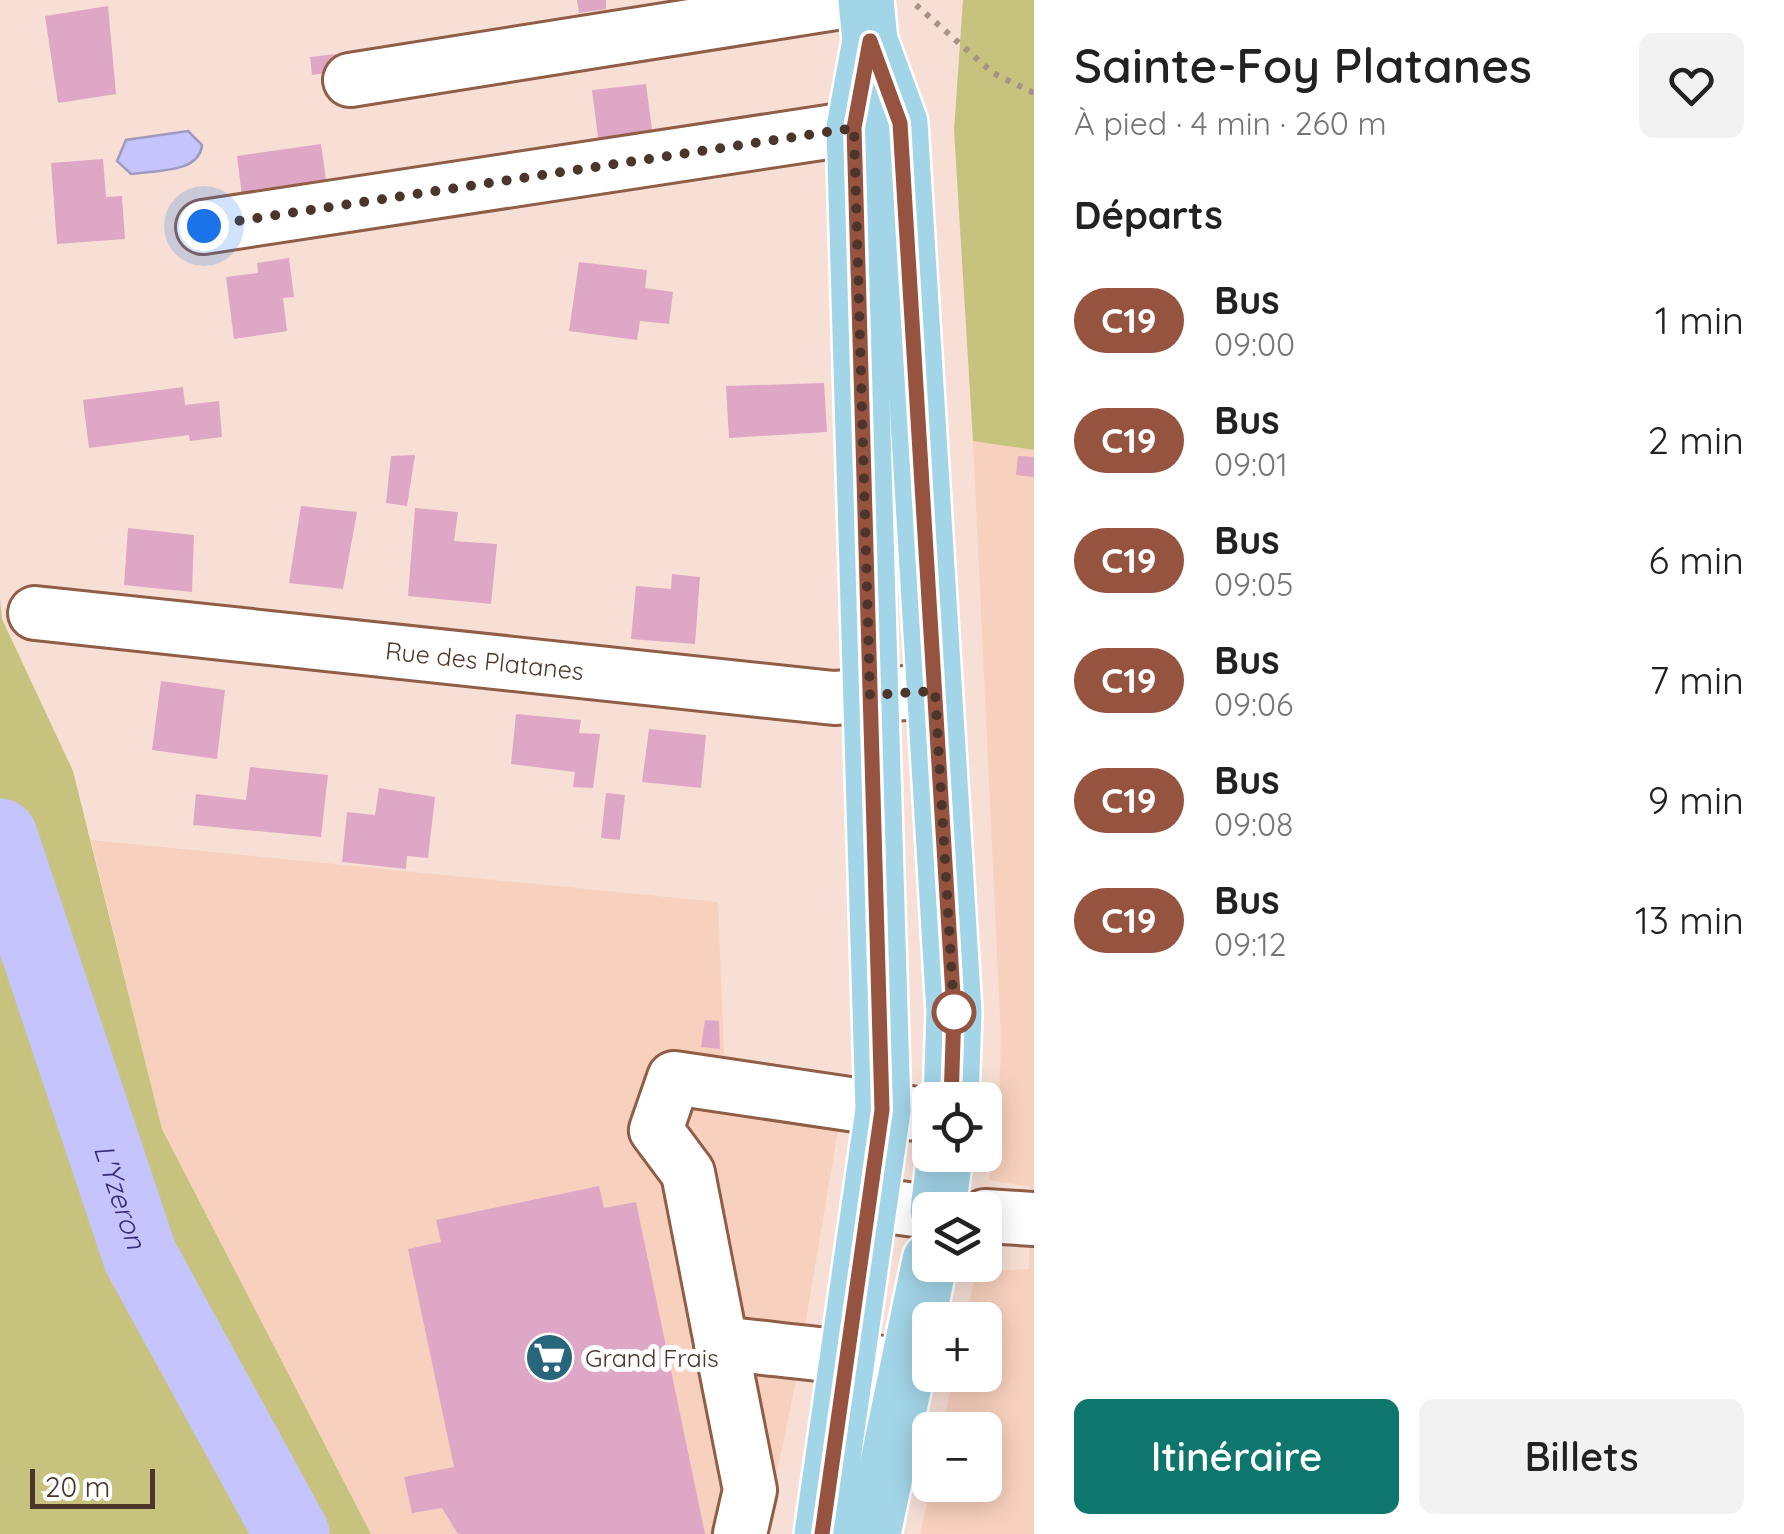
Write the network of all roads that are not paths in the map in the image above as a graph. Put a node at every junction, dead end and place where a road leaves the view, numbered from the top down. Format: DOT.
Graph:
graph roads {
  1 [pos="863,14"];
  2 [pos="350,80"];
  3 [pos="854,128"];
  4 [pos="204,226"];
  5 [pos="35,613"];
  6 [pos="935,691"];
  7 [pos="870,695"];
  8 [pos="951,1082"];
  9 [pos="906,1113"];
  10 [pos="870,1204"];
  11 [pos="912,1210"];
  12 [pos="1002,1217"];
  13 [pos="1034,1219"];
  14 [pos="926,1282"];
  15 [pos="721,1343"];
  16 [pos="848,1355"];
  17 [pos="908,1368"];
  18 [pos="740,1534"];
  19 [pos="822,1534"];
  20 [pos="873,1534"];
  1 -- 2 [label="street"];
  1 -- 3 [label="main road"];
  1 -- 6 [label="main road"];
  3 -- 4 [label="street"];
  3 -- 7 [label="main road"];
  5 -- 7 [label="street, Rue des Platanes"];
  6 -- 7 [label="street, Rue des Platanes"];
  6 -- 8 [label="main road"];
  7 -- 9 [label="main road"];
  9 -- 10 [label="main road"];
  9 -- 15 [label="street"];
  10 -- 11 [label="street"];
  10 -- 16 [label="main road"];
  12 -- 13 [label="street"];
  14 -- 17 [label="main road"];
  15 -- 16 [label="street"];
  15 -- 18 [label="street"];
  16 -- 17 [label="street"];
  16 -- 19 [label="main road"];
  17 -- 20 [label="main road"];
}
